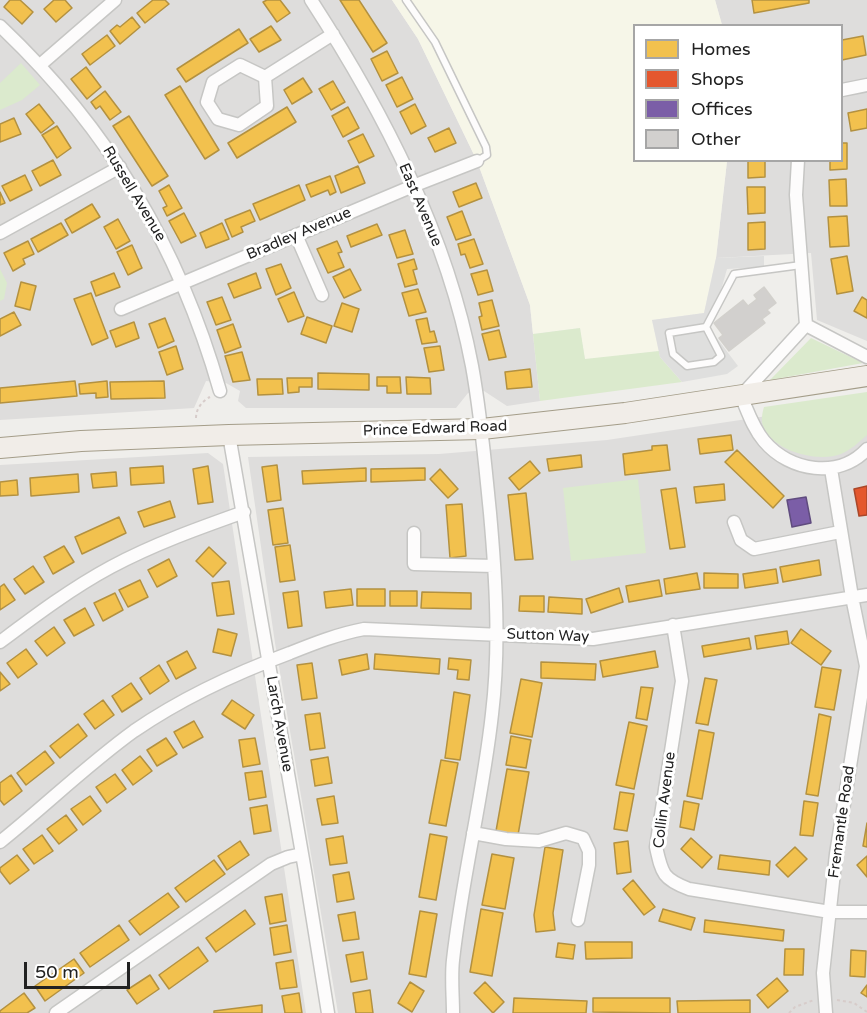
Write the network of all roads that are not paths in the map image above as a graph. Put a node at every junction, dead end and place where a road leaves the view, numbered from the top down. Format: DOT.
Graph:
graph roads {
  1 [pos="115,0"];
  2 [pos="310,0"];
  3 [pos="406,0"];
  4 [pos="0,26"];
  5 [pos="333,34"];
  6 [pos="39,65"];
  7 [pos="265,77"];
  8 [pos="867,85"];
  9 [pos="843,90"];
  10 [pos="477,161"];
  11 [pos="798,162"];
  12 [pos="120,167"];
  13 [pos="413,186"];
  14 [pos="0,233"];
  15 [pos="296,235"];
  16 [pos="801,265"];
  17 [pos="183,284"];
  18 [pos="322,295"];
  19 [pos="121,309"];
  20 [pos="806,326"];
  21 [pos="706,327"];
  22 [pos="867,357"];
  23 [pos="867,376"];
  24 [pos="220,391"];
  25 [pos="741,396"];
  26 [pos="482,429"];
  27 [pos="229,435"];
  28 [pos="0,448"];
  29 [pos="867,448"];
  30 [pos="831,469"];
  31 [pos="244,512"];
  32 [pos="734,522"];
  33 [pos="840,532"];
  34 [pos="414,533"];
  35 [pos="494,566"];
  36 [pos="867,595"];
  37 [pos="852,597"];
  38 [pos="673,626"];
  39 [pos="497,635"];
  40 [pos="0,642"];
  41 [pos="268,661"];
  42 [pos="473,833"];
  43 [pos="0,842"];
  44 [pos="302,854"];
  45 [pos="830,912"];
  46 [pos="867,912"];
  47 [pos="578,920"];
  48 [pos="56,1013"];
  49 [pos="328,1013"];
  50 [pos="453,1013"];
  51 [pos="826,1013"];
  1 -- 6 [label="street"];
  2 -- 5 [label="street, East Avenue"];
  3 -- 10 [label="lane"];
  4 -- 6 [label="street, Russell Avenue"];
  5 -- 7 [label="street"];
  5 -- 13 [label="street, East Avenue"];
  6 -- 12 [label="street, Russell Avenue"];
  7 -- 7 [label="street"];
  8 -- 9 [label="street"];
  10 -- 13 [label="street, Bradley Avenue"];
  11 -- 16 [label="street"];
  12 -- 14 [label="street"];
  12 -- 17 [label="street, Russell Avenue"];
  13 -- 15 [label="street, Bradley Avenue"];
  13 -- 26 [label="street, East Avenue"];
  15 -- 17 [label="street, Bradley Avenue"];
  15 -- 18 [label="street"];
  16 -- 20 [label="street"];
  16 -- 21 [label="lane"];
  17 -- 19 [label="street, Bradley Avenue"];
  17 -- 24 [label="street, Russell Avenue"];
  20 -- 22 [label="street"];
  20 -- 25 [label="street"];
  21 -- 21 [label="lane"];
  23 -- 25 [label="main road, Prince Edward Road"];
  25 -- 26 [label="main road, Prince Edward Road"];
  25 -- 30 [label="street"];
  26 -- 27 [label="main road, Prince Edward Road"];
  26 -- 35 [label="street, East Avenue"];
  27 -- 28 [label="main road, Prince Edward Road"];
  27 -- 31 [label="street, Larch Avenue"];
  29 -- 30 [label="street"];
  30 -- 33 [label="street, Fremantle Road"];
  31 -- 40 [label="street"];
  31 -- 41 [label="street, Larch Avenue"];
  32 -- 33 [label="street"];
  33 -- 37 [label="street, Fremantle Road"];
  34 -- 35 [label="street"];
  35 -- 39 [label="street, East Avenue"];
  36 -- 37 [label="street, Sutton Way"];
  37 -- 38 [label="street, Sutton Way"];
  37 -- 45 [label="street, Fremantle Road"];
  38 -- 39 [label="street, Sutton Way"];
  38 -- 45 [label="street, Collin Avenue"];
  39 -- 41 [label="street, Sutton Way"];
  39 -- 42 [label="street, East Avenue"];
  41 -- 43 [label="street, Sutton Way"];
  41 -- 44 [label="street, Larch Avenue"];
  42 -- 47 [label="street"];
  42 -- 50 [label="street, East Avenue"];
  44 -- 48 [label="street"];
  44 -- 49 [label="street, Larch Avenue"];
  45 -- 46 [label="street, Collin Avenue"];
  45 -- 51 [label="street, Fremantle Road"];
}
